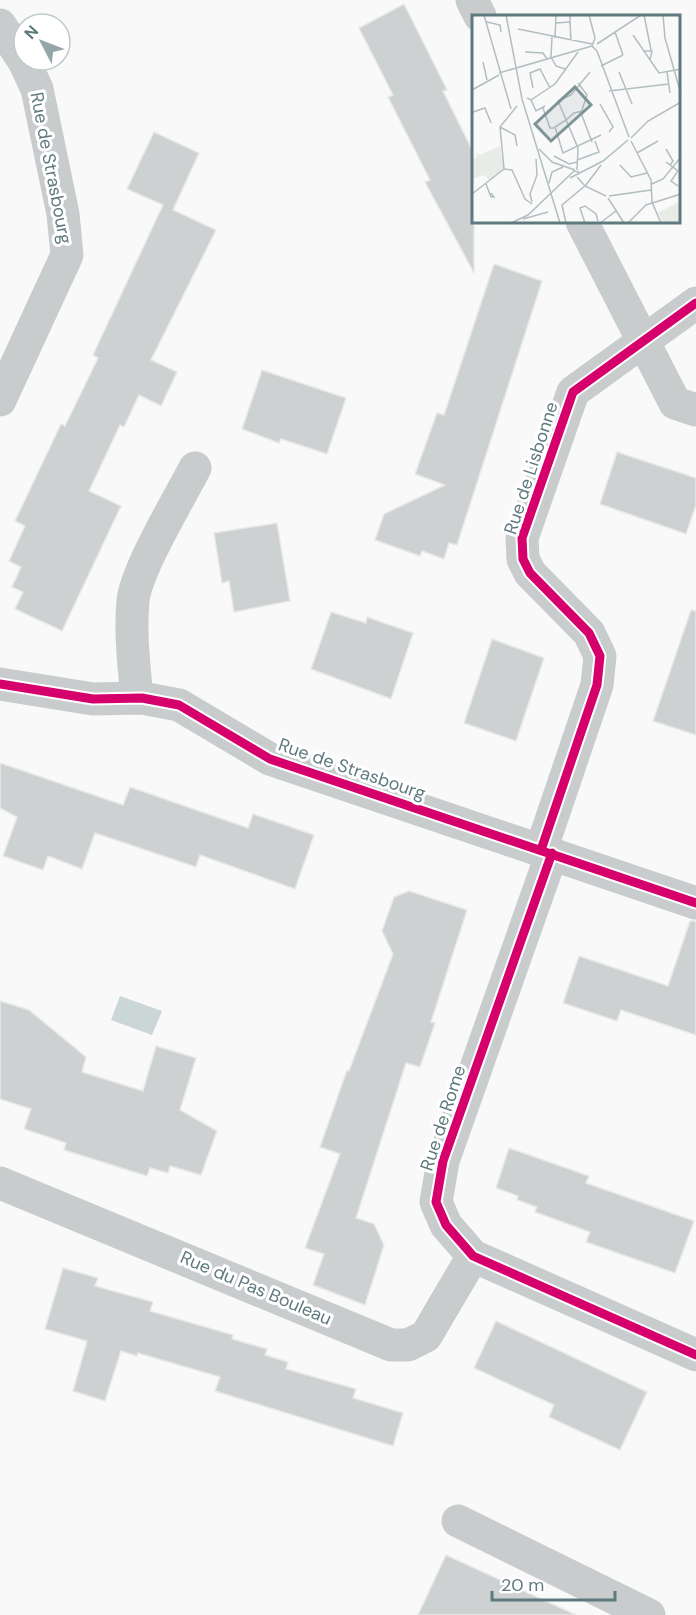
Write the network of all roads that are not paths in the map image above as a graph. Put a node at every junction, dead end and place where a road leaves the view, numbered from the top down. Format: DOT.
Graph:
graph roads {
  1 [pos="472,0"];
  2 [pos="480,15"];
  3 [pos="4,31"];
  4 [pos="583,224"];
  5 [pos="696,303"];
  6 [pos="641,340"];
  7 [pos="0,400"];
  8 [pos="696,410"];
  9 [pos="195,468"];
  10 [pos="0,684"];
  11 [pos="137,698"];
  12 [pos="546,851"];
  13 [pos="696,903"];
  14 [pos="0,1183"];
  15 [pos="473,1256"];
  16 [pos="696,1355"];
  17 [pos="458,1521"];
  18 [pos="649,1615"];
  1 -- 2 [label="street"];
  3 -- 7 [label="street, Rue de Strasbourg"];
  4 -- 6 [label="street"];
  5 -- 6 [label="street, Rue de Lisbonne"];
  6 -- 8 [label="street"];
  6 -- 12 [label="street, Rue de Lisbonne"];
  9 -- 11 [label="street"];
  10 -- 11 [label="street, Rue de Strasbourg"];
  11 -- 12 [label="street, Rue de Strasbourg"];
  12 -- 13 [label="street, Rue de Strasbourg"];
  12 -- 15 [label="street, Rue de Rome"];
  14 -- 15 [label="street, Rue du Pas Bouleau"];
  15 -- 16 [label="street, Rue de Rome"];
  17 -- 18 [label="street"];
}
